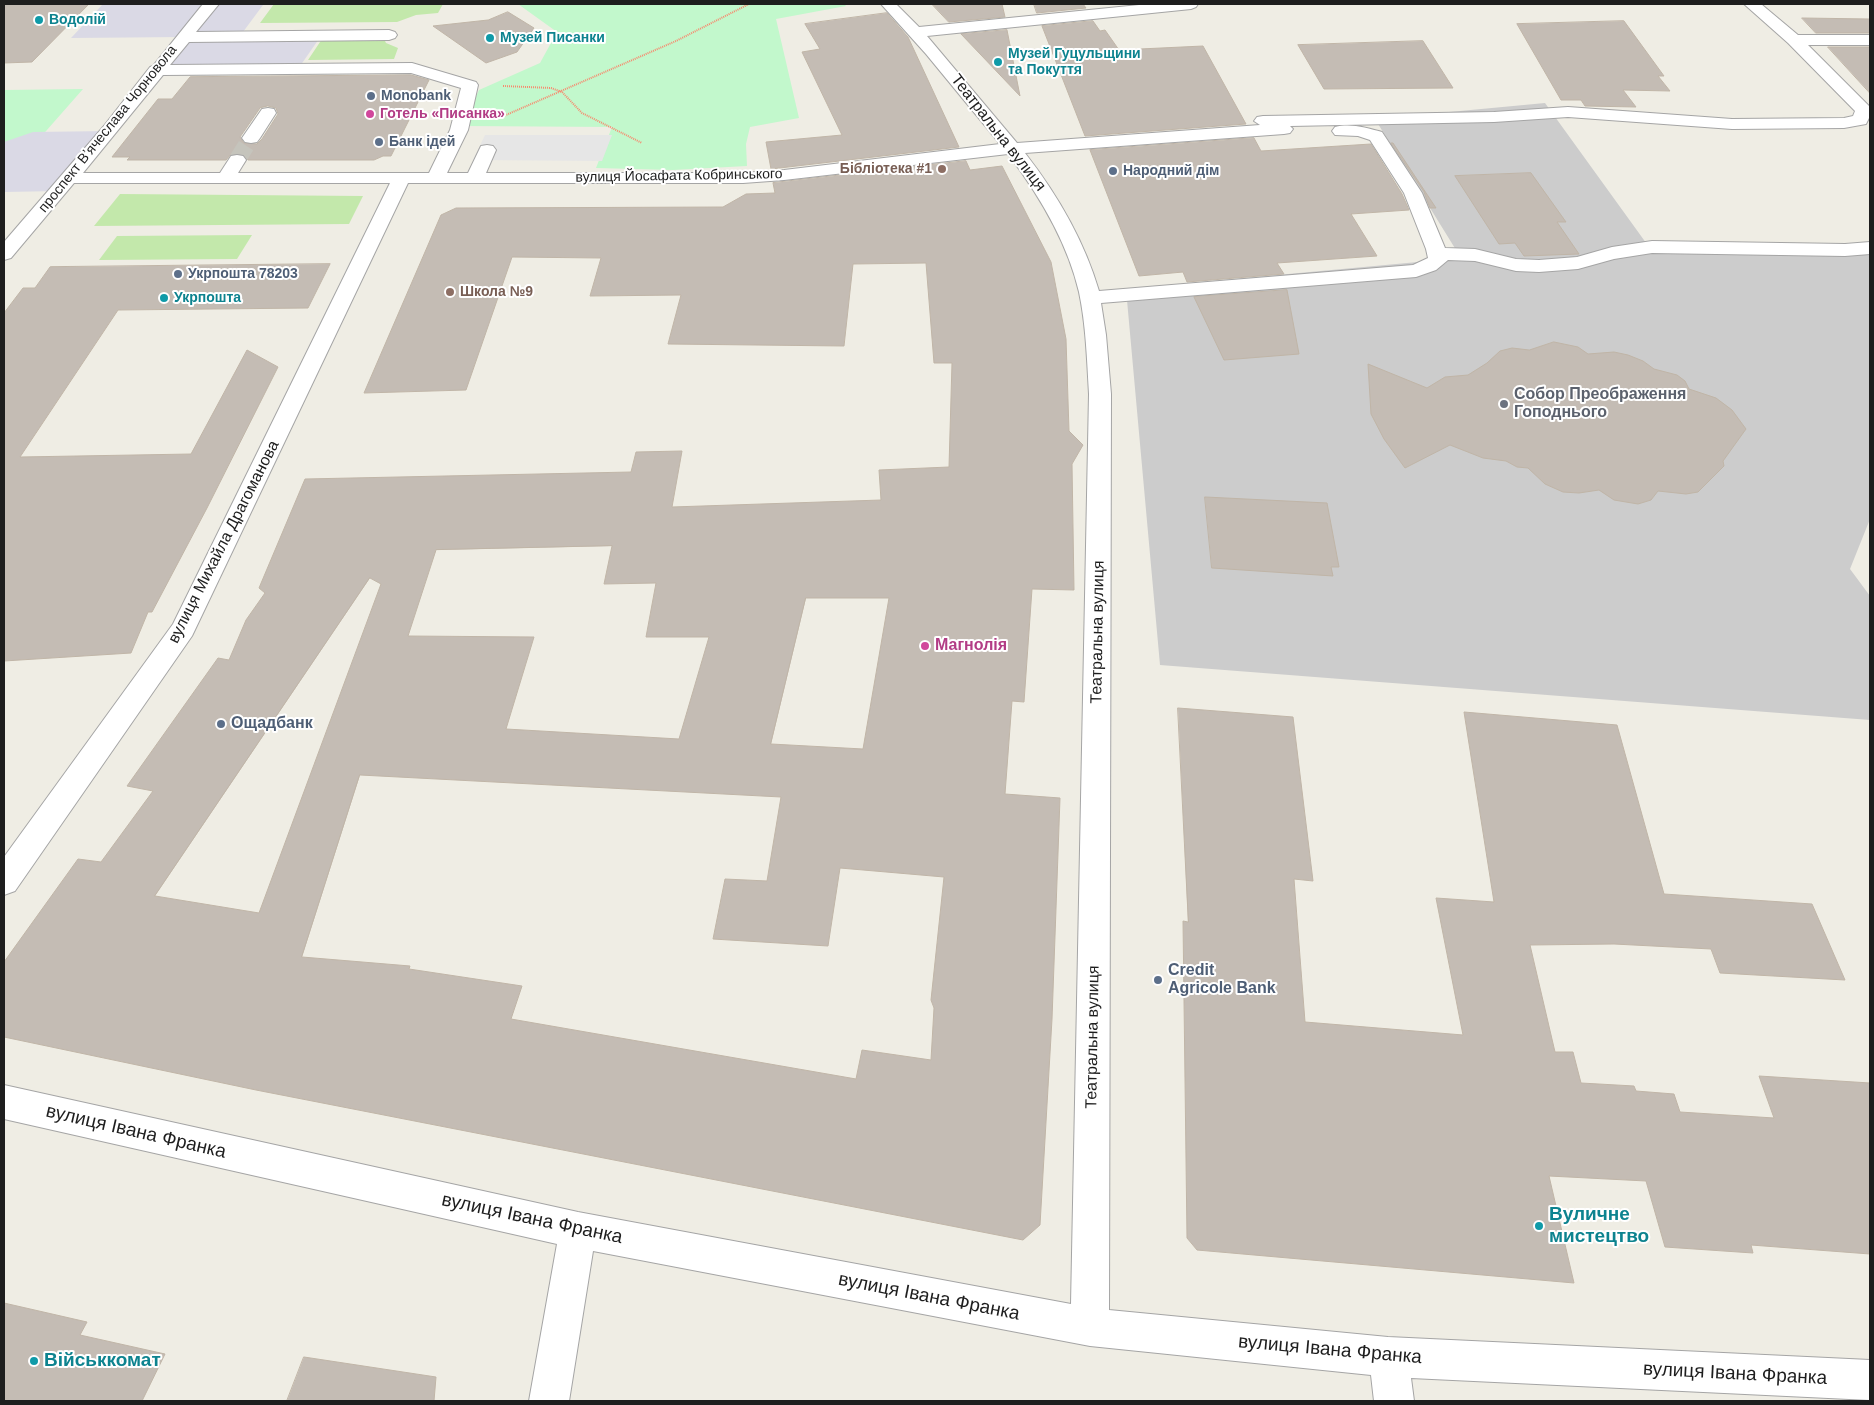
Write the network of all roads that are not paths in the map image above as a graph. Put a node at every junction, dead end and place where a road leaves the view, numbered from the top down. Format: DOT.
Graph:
graph roads {
  1 [pos="211,4"];
  2 [pos="888,4"];
  3 [pos="1191,4"];
  4 [pos="1752,4"];
  5 [pos="917,32"];
  6 [pos="389,35"];
  7 [pos="184,37"];
  8 [pos="1794,40"];
  9 [pos="1870,40"];
  10 [pos="156,70"];
  11 [pos="268,113"];
  12 [pos="1284,129"];
  13 [pos="1079,131"];
  14 [pos="1327,132"];
  15 [pos="251,138"];
  16 [pos="1014,148"];
  17 [pos="487,150"];
  18 [pos="237,160"];
  19 [pos="436,177"];
  20 [pos="475,177"];
  21 [pos="70,178"];
  22 [pos="226,178"];
  23 [pos="402,178"];
  24 [pos="1870,248"];
  25 [pos="4,254"];
  26 [pos="1437,254"];
  27 [pos="1090,298"];
  28 [pos="4,881"];
  29 [pos="4,1102"];
  30 [pos="578,1230"];
  31 [pos="1090,1327"];
  32 [pos="1388,1357"];
  33 [pos="1870,1380"];
  34 [pos="549,1401"];
  35 [pos="1394,1401"];
  1 -- 7 [label="street, проспект Вʼячеслава Чорновола"];
  2 -- 5 [label="street, Театральна вулиця"];
  3 -- 5 [label="street"];
  4 -- 8 [label="street"];
  5 -- 16 [label="street, Театральна вулиця"];
  6 -- 7 [label="street"];
  7 -- 10 [label="street, проспект Вʼячеслава Чорновола"];
  8 -- 9 [label="street"];
  8 -- 13 [label="street"];
  10 -- 19 [label="street"];
  10 -- 21 [label="street, проспект Вʼячеслава Чорновола"];
  11 -- 15 [label="street"];
  12 -- 16 [label="street, вулиця Йосафата Кобринського"];
  14 -- 26 [label="street"];
  16 -- 20 [label="street, вулиця Йосафата Кобринського"];
  16 -- 27 [label="street, Театральна вулиця"];
  17 -- 20 [label="street"];
  18 -- 22 [label="street"];
  19 -- 20 [label="street, вулиця Йосафата Кобринського"];
  19 -- 23 [label="street, вулиця Йосафата Кобринського"];
  21 -- 22 [label="street, вулиця Йосафата Кобринського"];
  21 -- 25 [label="street, проспект Вʼячеслава Чорновола"];
  22 -- 23 [label="street, вулиця Йосафата Кобринського"];
  23 -- 28 [label="street, вулиця Михайла Драгоманова"];
  24 -- 26 [label="street"];
  26 -- 27 [label="street"];
  27 -- 31 [label="street, Театральна вулиця"];
  29 -- 30 [label="street, вулиця Івана Франка"];
  30 -- 31 [label="street, вулиця Івана Франка"];
  30 -- 34 [label="street"];
  31 -- 32 [label="street, вулиця Івана Франка"];
  32 -- 33 [label="street, вулиця Івана Франка"];
  32 -- 35 [label="street"];
}
